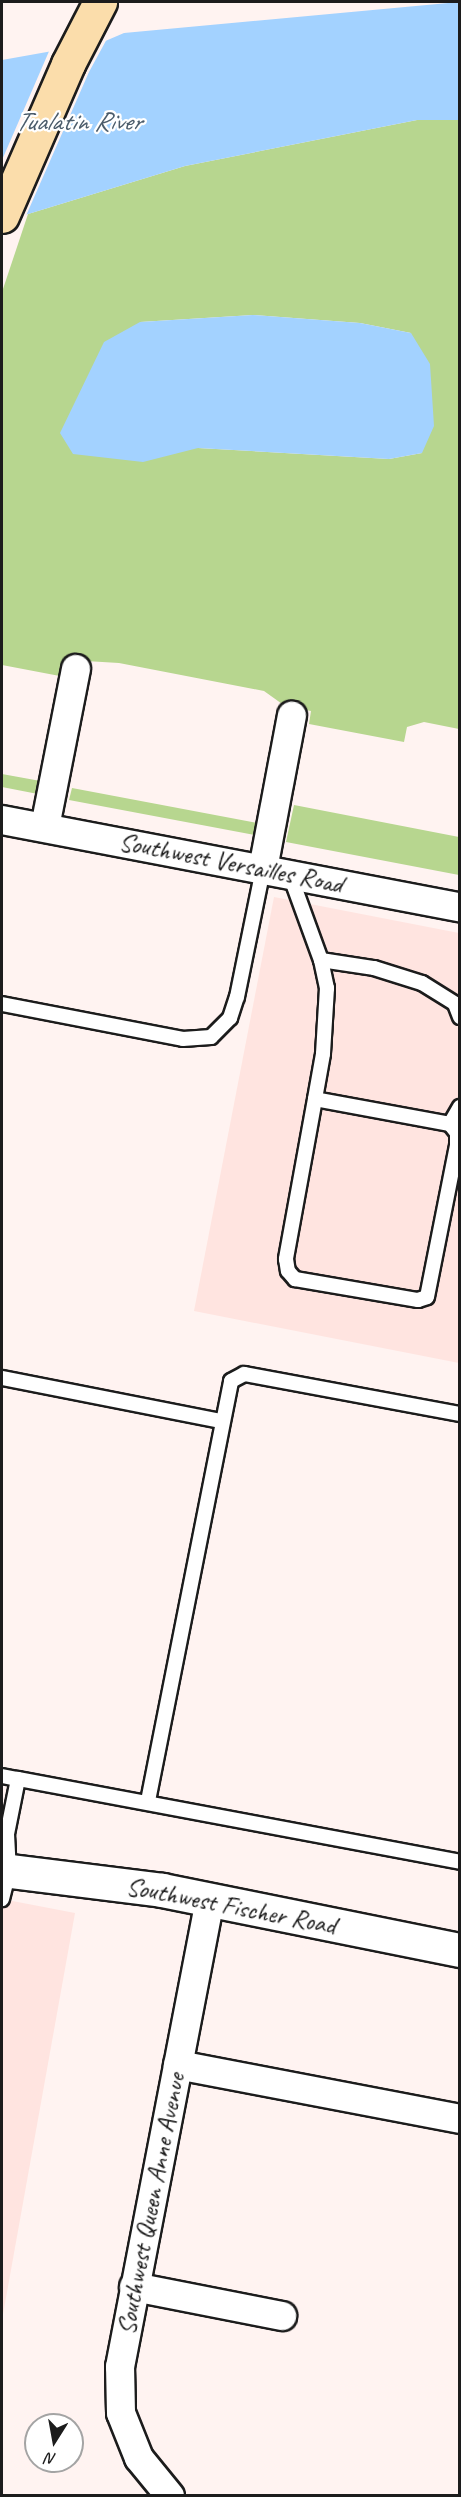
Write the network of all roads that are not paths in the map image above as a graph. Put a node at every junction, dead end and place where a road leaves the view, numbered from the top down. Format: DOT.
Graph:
graph roads {
  1 [pos="100,2"];
  2 [pos="2,216"];
  3 [pos="76,669"];
  4 [pos="292,716"];
  5 [pos="2,820"];
  6 [pos="45,827"];
  7 [pos="277,872"];
  8 [pos="459,907"];
  9 [pos="321,960"];
  10 [pos="2,1004"];
  11 [pos="459,1017"];
  12 [pos="315,1099"];
  13 [pos="459,1107"];
  14 [pos="450,1124"];
  15 [pos="2,1378"];
  16 [pos="459,1414"];
  17 [pos="221,1421"];
  18 [pos="2,1776"];
  19 [pos="18,1779"];
  20 [pos="148,1801"];
  21 [pos="459,1862"];
  22 [pos="4,1880"];
  23 [pos="210,1900"];
  24 [pos="459,1950"];
  25 [pos="178,2065"];
  26 [pos="459,2119"];
  27 [pos="134,2287"];
  28 [pos="282,2316"];
  29 [pos="170,2496"];
  1 -- 2 [label="highway"];
  3 -- 6 [label="street"];
  4 -- 7 [label="street"];
  5 -- 6 [label="street, Southwest Versailles Road"];
  6 -- 7 [label="street, Southwest Versailles Road"];
  7 -- 8 [label="street, Southwest Versailles Road"];
  7 -- 9 [label="lane"];
  7 -- 10 [label="lane"];
  9 -- 11 [label="lane"];
  9 -- 12 [label="lane"];
  12 -- 14 [label="lane"];
  12 -- 14 [label="lane"];
  13 -- 14 [label="lane"];
  15 -- 17 [label="lane"];
  16 -- 17 [label="lane"];
  17 -- 20 [label="lane"];
  18 -- 19 [label="lane"];
  19 -- 20 [label="lane"];
  19 -- 22 [label="lane"];
  20 -- 21 [label="lane"];
  22 -- 23 [label="street, Southwest Fischer Road"];
  23 -- 24 [label="street, Southwest Fischer Road"];
  23 -- 25 [label="street, Southwest Queen Anne Avenue"];
  25 -- 26 [label="street"];
  25 -- 27 [label="street, Southwest Queen Anne Avenue"];
  27 -- 28 [label="street"];
  27 -- 29 [label="street, Southwest Queen Anne Avenue"];
}
